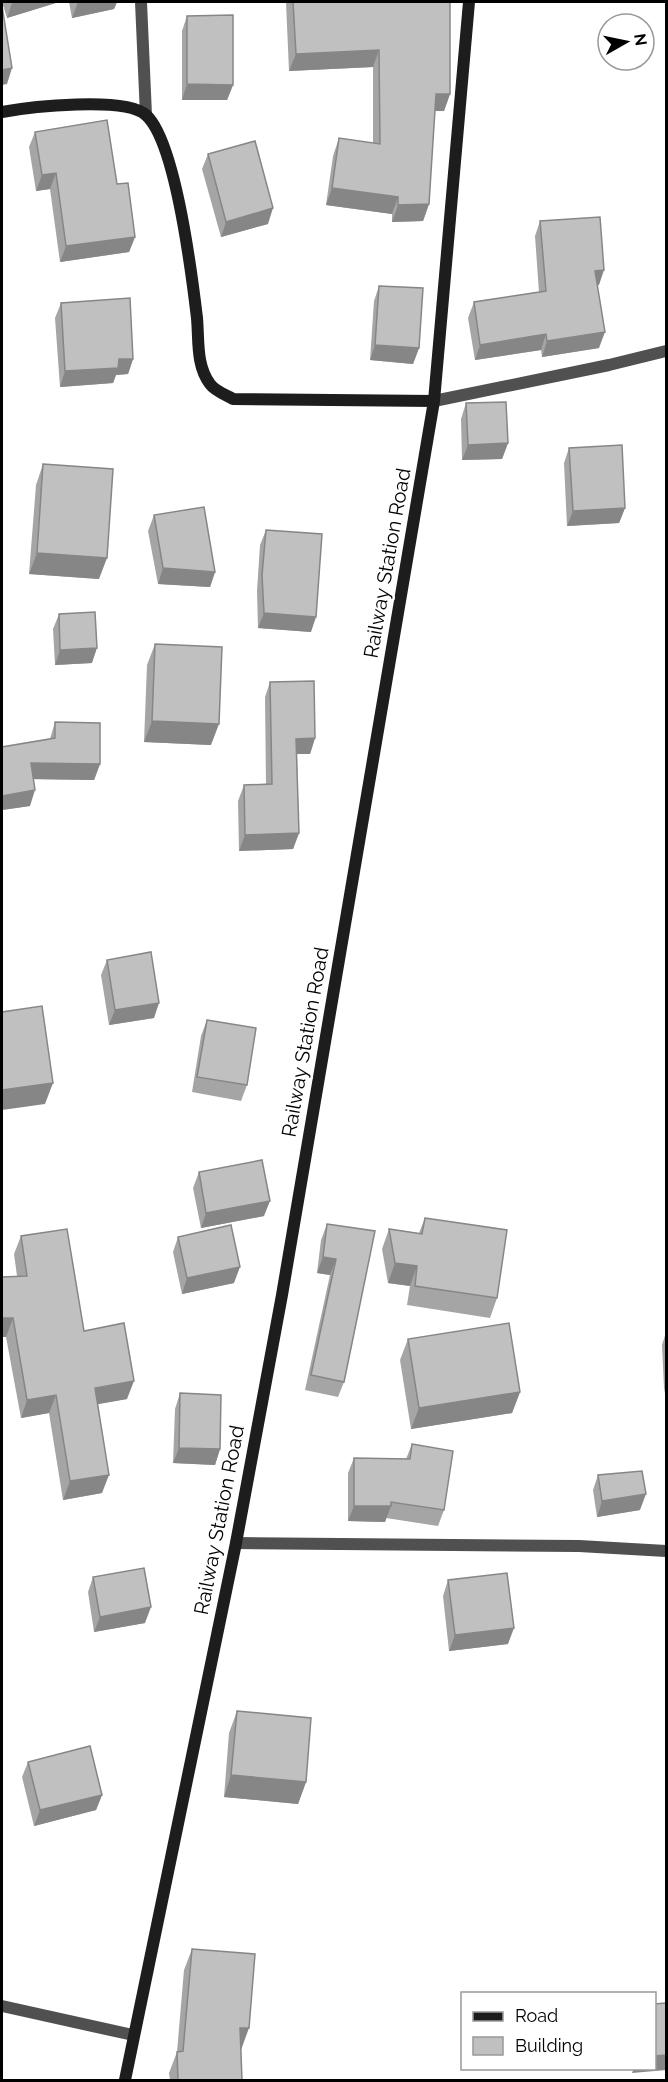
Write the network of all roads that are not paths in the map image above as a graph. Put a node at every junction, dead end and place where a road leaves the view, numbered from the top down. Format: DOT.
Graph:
graph roads {
  1 [pos="141,2"];
  2 [pos="469,2"];
  3 [pos="2,112"];
  4 [pos="146,115"];
  5 [pos="666,351"];
  6 [pos="434,401"];
  7 [pos="236,1543"];
  8 [pos="666,1551"];
  9 [pos="2,2006"];
  10 [pos="133,2035"];
  11 [pos="125,2080"];
  1 -- 4 [label="street"];
  2 -- 6 [label="street, Railway Station Road"];
  3 -- 4 [label="street"];
  4 -- 6 [label="street"];
  5 -- 6 [label="street"];
  6 -- 7 [label="street, Railway Station Road"];
  7 -- 8 [label="street"];
  7 -- 10 [label="street, Railway Station Road"];
  9 -- 10 [label="street"];
  10 -- 11 [label="street, Railway Station Road"];
}
